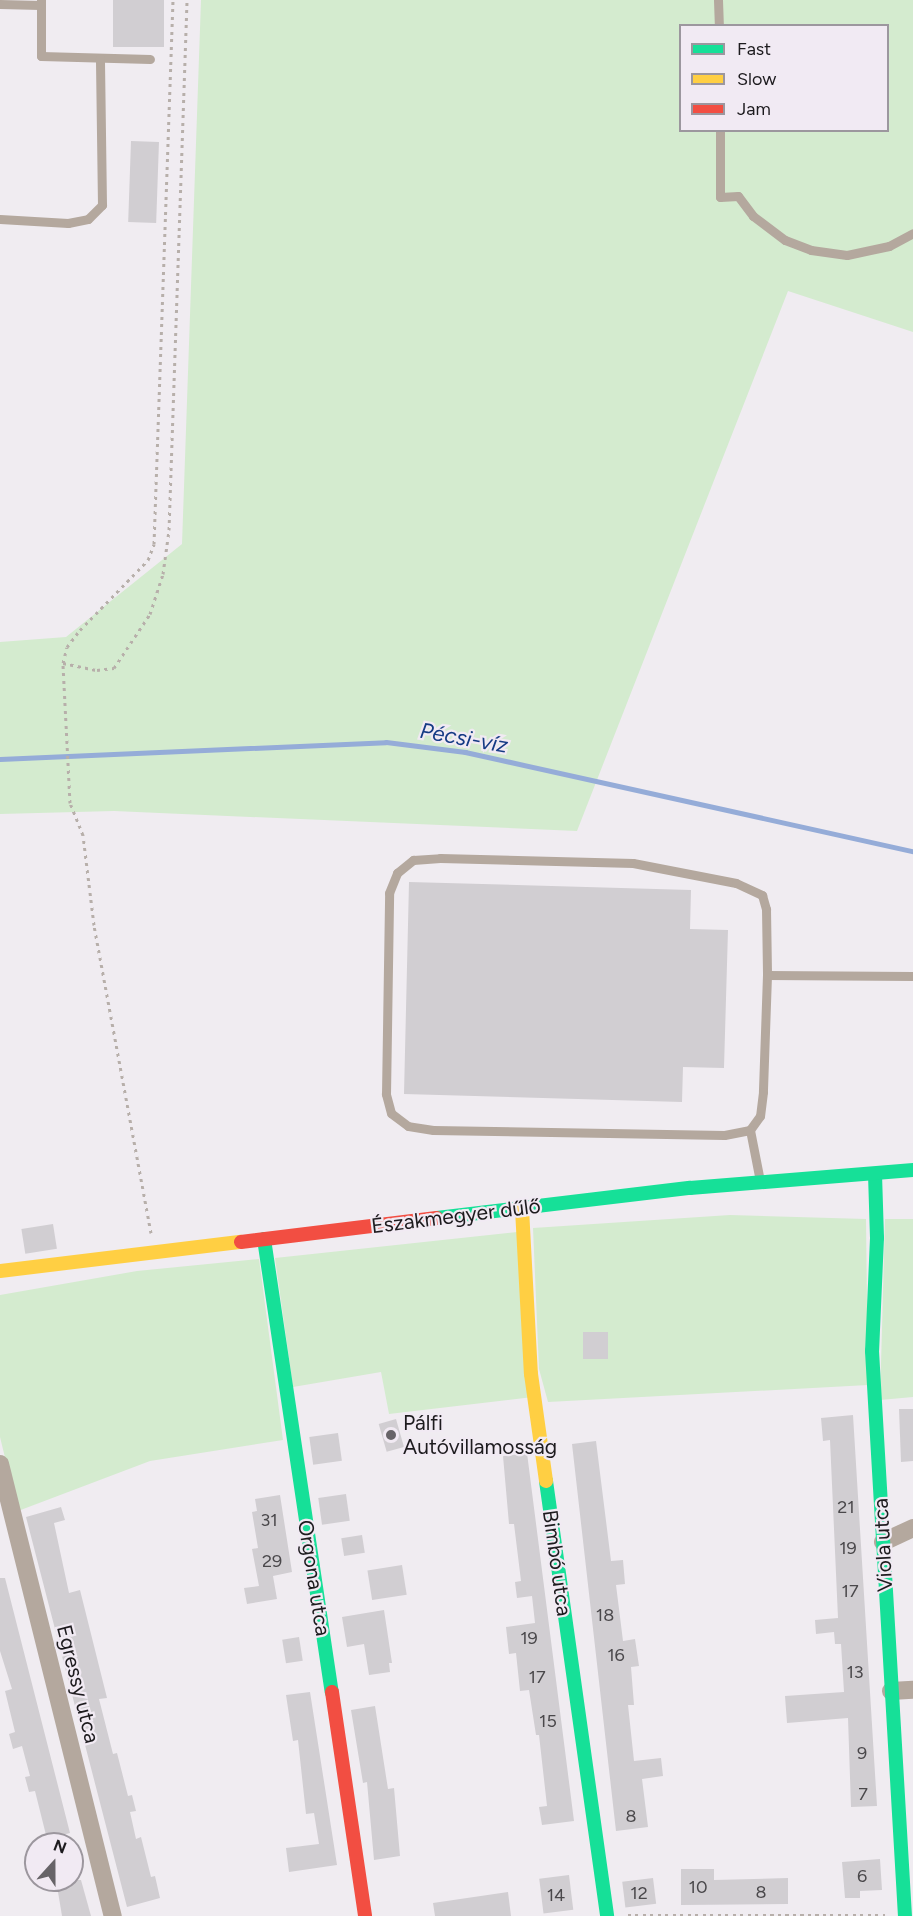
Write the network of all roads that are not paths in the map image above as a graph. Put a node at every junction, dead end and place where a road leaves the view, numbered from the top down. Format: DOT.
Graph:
graph roads {
  1 [pos="718,0"];
  2 [pos="40,3"];
  3 [pos="0,4"];
  4 [pos="719,24"];
  5 [pos="100,58"];
  6 [pos="150,59"];
  7 [pos="720,132"];
  8 [pos="0,219"];
  9 [pos="913,233"];
  10 [pos="767,975"];
  11 [pos="913,976"];
  12 [pos="750,1130"];
  13 [pos="913,1170"];
  14 [pos="875,1174"];
  15 [pos="760,1181"];
  16 [pos="522,1209"];
  17 [pos="264,1239"];
  18 [pos="0,1271"];
  19 [pos="0,1464"];
  20 [pos="913,1528"];
  21 [pos="883,1542"];
  22 [pos="913,1690"];
  23 [pos="891,1691"];
  24 [pos="607,1915"];
  25 [pos="904,1915"];
  26 [pos="113,1916"];
  27 [pos="365,1916"];
  1 -- 4 [label="lane"];
  2 -- 3 [label="lane"];
  2 -- 5 [label="lane"];
  5 -- 6 [label="lane"];
  5 -- 8 [label="lane"];
  7 -- 9 [label="lane"];
  10 -- 11 [label="lane"];
  10 -- 12 [label="lane"];
  10 -- 12 [label="lane"];
  12 -- 15 [label="lane"];
  13 -- 14 [label="street, Északmegyer dűlő"];
  14 -- 15 [label="street, Északmegyer dűlő"];
  14 -- 21 [label="street, Viola utca"];
  15 -- 16 [label="street, Északmegyer dűlő"];
  16 -- 17 [label="street, Északmegyer dűlő"];
  16 -- 24 [label="street, Bimbó utca"];
  17 -- 18 [label="street, Északmegyer dűlő"];
  17 -- 27 [label="street, Orgona utca"];
  19 -- 26 [label="street, Egressy utca"];
  20 -- 21 [label="street"];
  21 -- 23 [label="street, Viola utca"];
  22 -- 23 [label="street"];
  23 -- 25 [label="street, Viola utca"];
}
